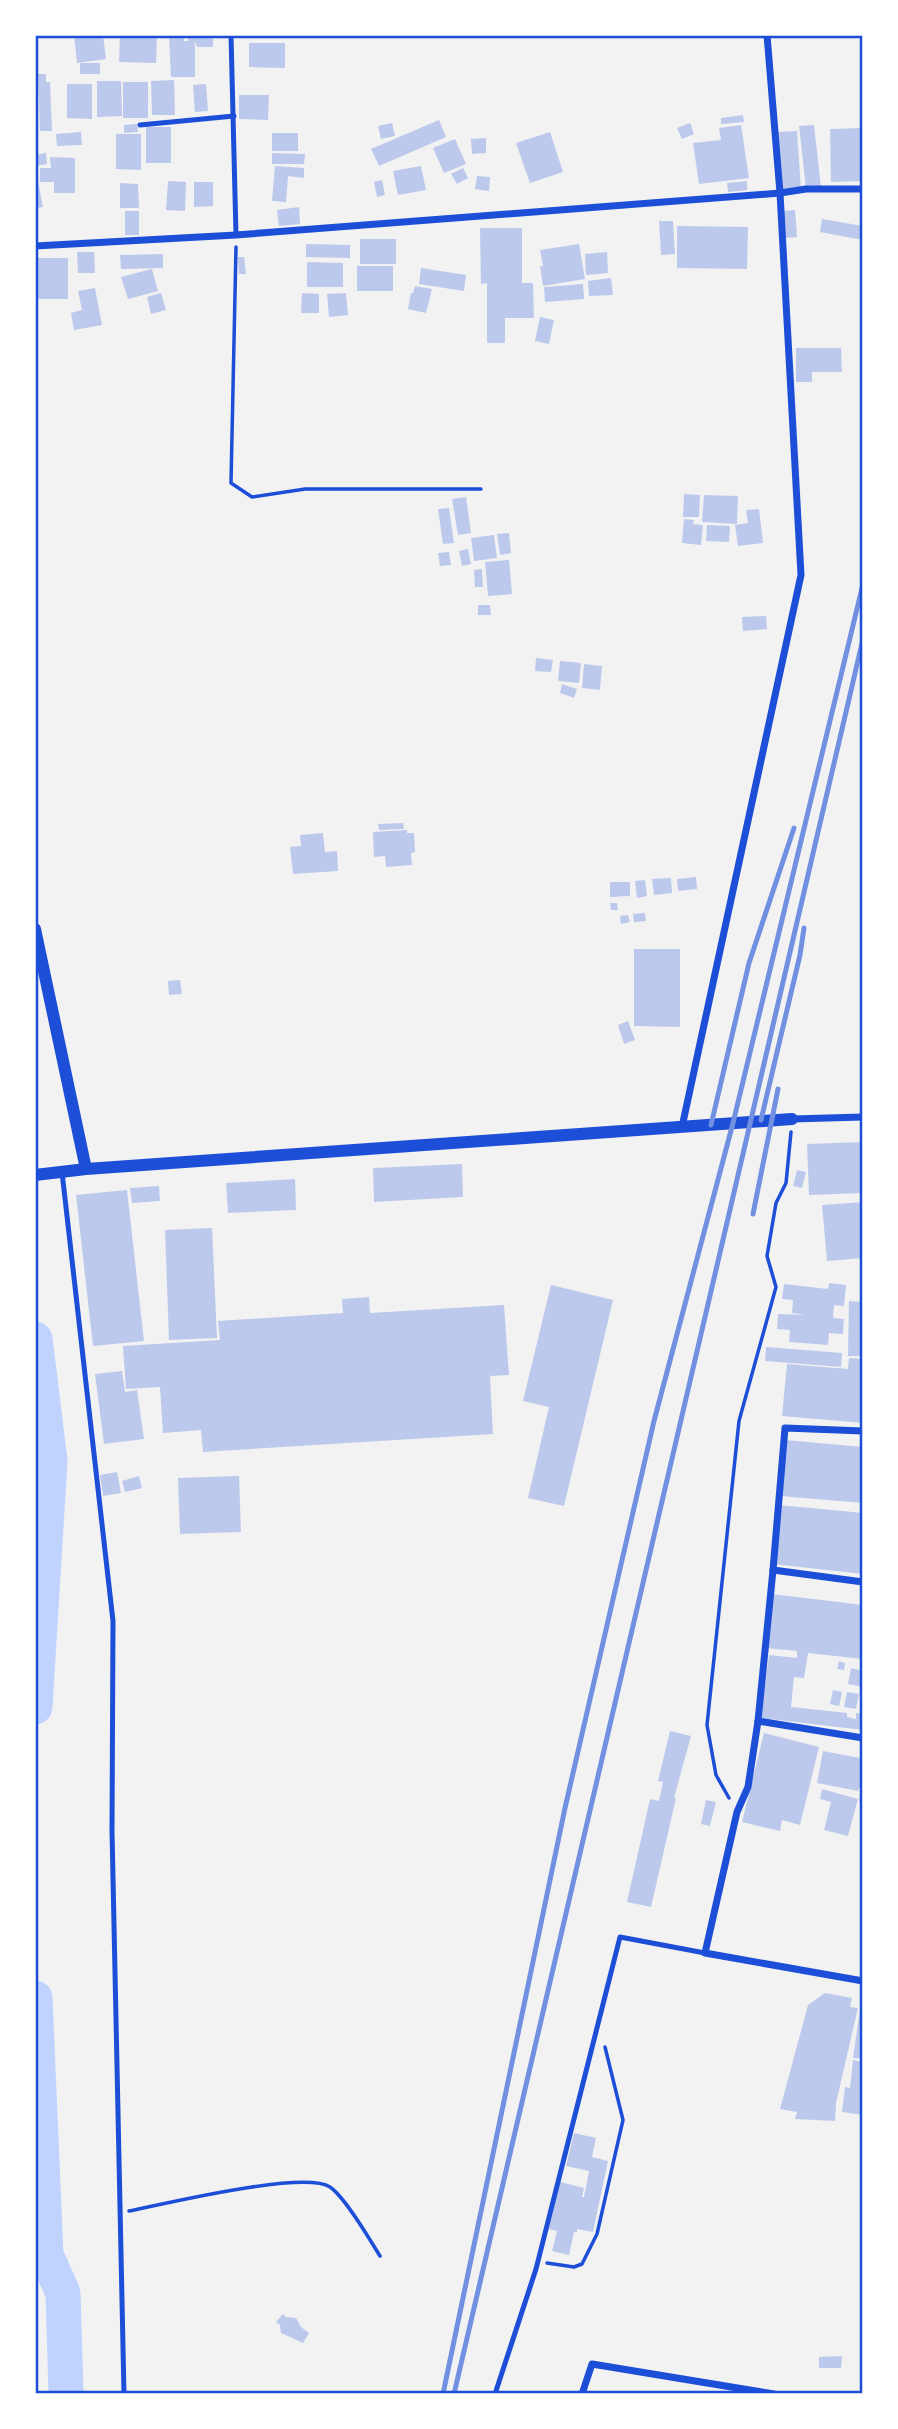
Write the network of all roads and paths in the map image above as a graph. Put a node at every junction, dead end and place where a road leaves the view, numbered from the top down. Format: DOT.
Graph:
graph roads {
  1 [pos="231,35"];
  2 [pos="767,35"];
  3 [pos="234,116"];
  4 [pos="139,125"];
  5 [pos="863,189"];
  6 [pos="780,193"];
  7 [pos="236,235"];
  8 [pos="35,246"];
  9 [pos="481,489"];
  10 [pos="35,929"];
  11 [pos="863,1117"];
  12 [pos="792,1119"];
  13 [pos="682,1127"];
  14 [pos="86,1169"];
  15 [pos="62,1172"];
  16 [pos="35,1175"];
  17 [pos="863,1432"];
  18 [pos="773,1570"];
  19 [pos="863,1582"];
  20 [pos="758,1721"];
  21 [pos="863,1738"];
  22 [pos="737,1812"];
  23 [pos="705,1953"];
  24 [pos="863,1981"];
  25 [pos="598,2022"];
  26 [pos="120,2212"];
  27 [pos="380,2256"];
  28 [pos="538,2261"];
  29 [pos="124,2394"];
  30 [pos="495,2394"];
  31 [pos="582,2394"];
  32 [pos="774,2394"];
  1 -- 3 [label="lane"];
  2 -- 6 [label="street"];
  3 -- 4 [label="lane"];
  3 -- 7 [label="lane"];
  5 -- 6 [label="street"];
  6 -- 7 [label="street"];
  6 -- 13 [label="street"];
  7 -- 8 [label="street"];
  7 -- 9 [label="path"];
  10 -- 14 [label="street"];
  11 -- 12 [label="street"];
  12 -- 13 [label="street"];
  12 -- 22 [label="path"];
  13 -- 14 [label="street"];
  14 -- 15 [label="street"];
  15 -- 16 [label="street"];
  15 -- 26 [label="lane"];
  17 -- 18 [label="street"];
  18 -- 19 [label="street"];
  18 -- 20 [label="street"];
  20 -- 21 [label="street"];
  20 -- 22 [label="street"];
  22 -- 23 [label="street"];
  23 -- 24 [label="street"];
  23 -- 25 [label="lane"];
  25 -- 28 [label="lane"];
  25 -- 28 [label="path"];
  26 -- 27 [label="path"];
  26 -- 29 [label="lane"];
  28 -- 30 [label="lane"];
  31 -- 32 [label="street"];
}
